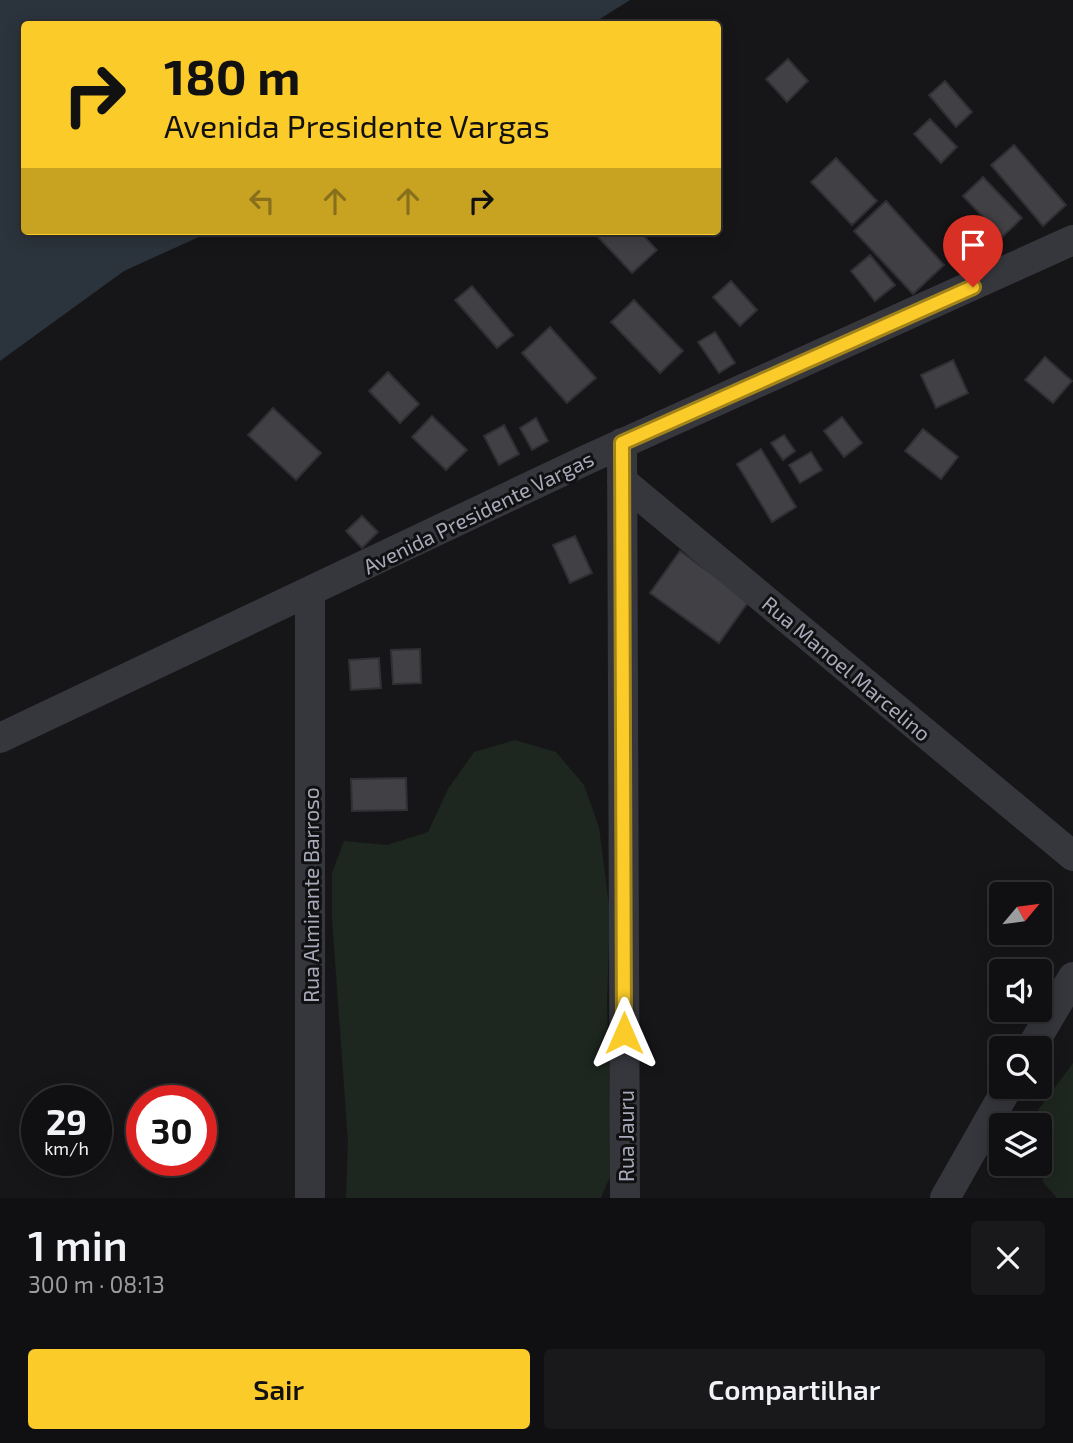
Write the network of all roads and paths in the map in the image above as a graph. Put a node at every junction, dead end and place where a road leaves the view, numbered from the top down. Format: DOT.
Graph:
graph roads {
  1 [pos="1073,240"];
  2 [pos="622,443"];
  3 [pos="622,481"];
  4 [pos="310,592"];
  5 [pos="0,738"];
  6 [pos="1073,856"];
  7 [pos="1073,977"];
  8 [pos="1038,1036"];
  9 [pos="1001,1099"];
  10 [pos="310,1198"];
  11 [pos="625,1198"];
  12 [pos="944,1198"];
  1 -- 2 [label="street, Avenida Presidente Vargas"];
  2 -- 3 [label="street, Rua Jauru"];
  2 -- 4 [label="street, Avenida Presidente Vargas"];
  3 -- 6 [label="street, Rua Manoel Marcelino"];
  3 -- 11 [label="street, Rua Jauru"];
  4 -- 5 [label="street, Avenida Presidente Vargas"];
  4 -- 10 [label="street, Rua Almirante Barroso"];
  7 -- 8 [label="street"];
  9 -- 12 [label="street"];
}
